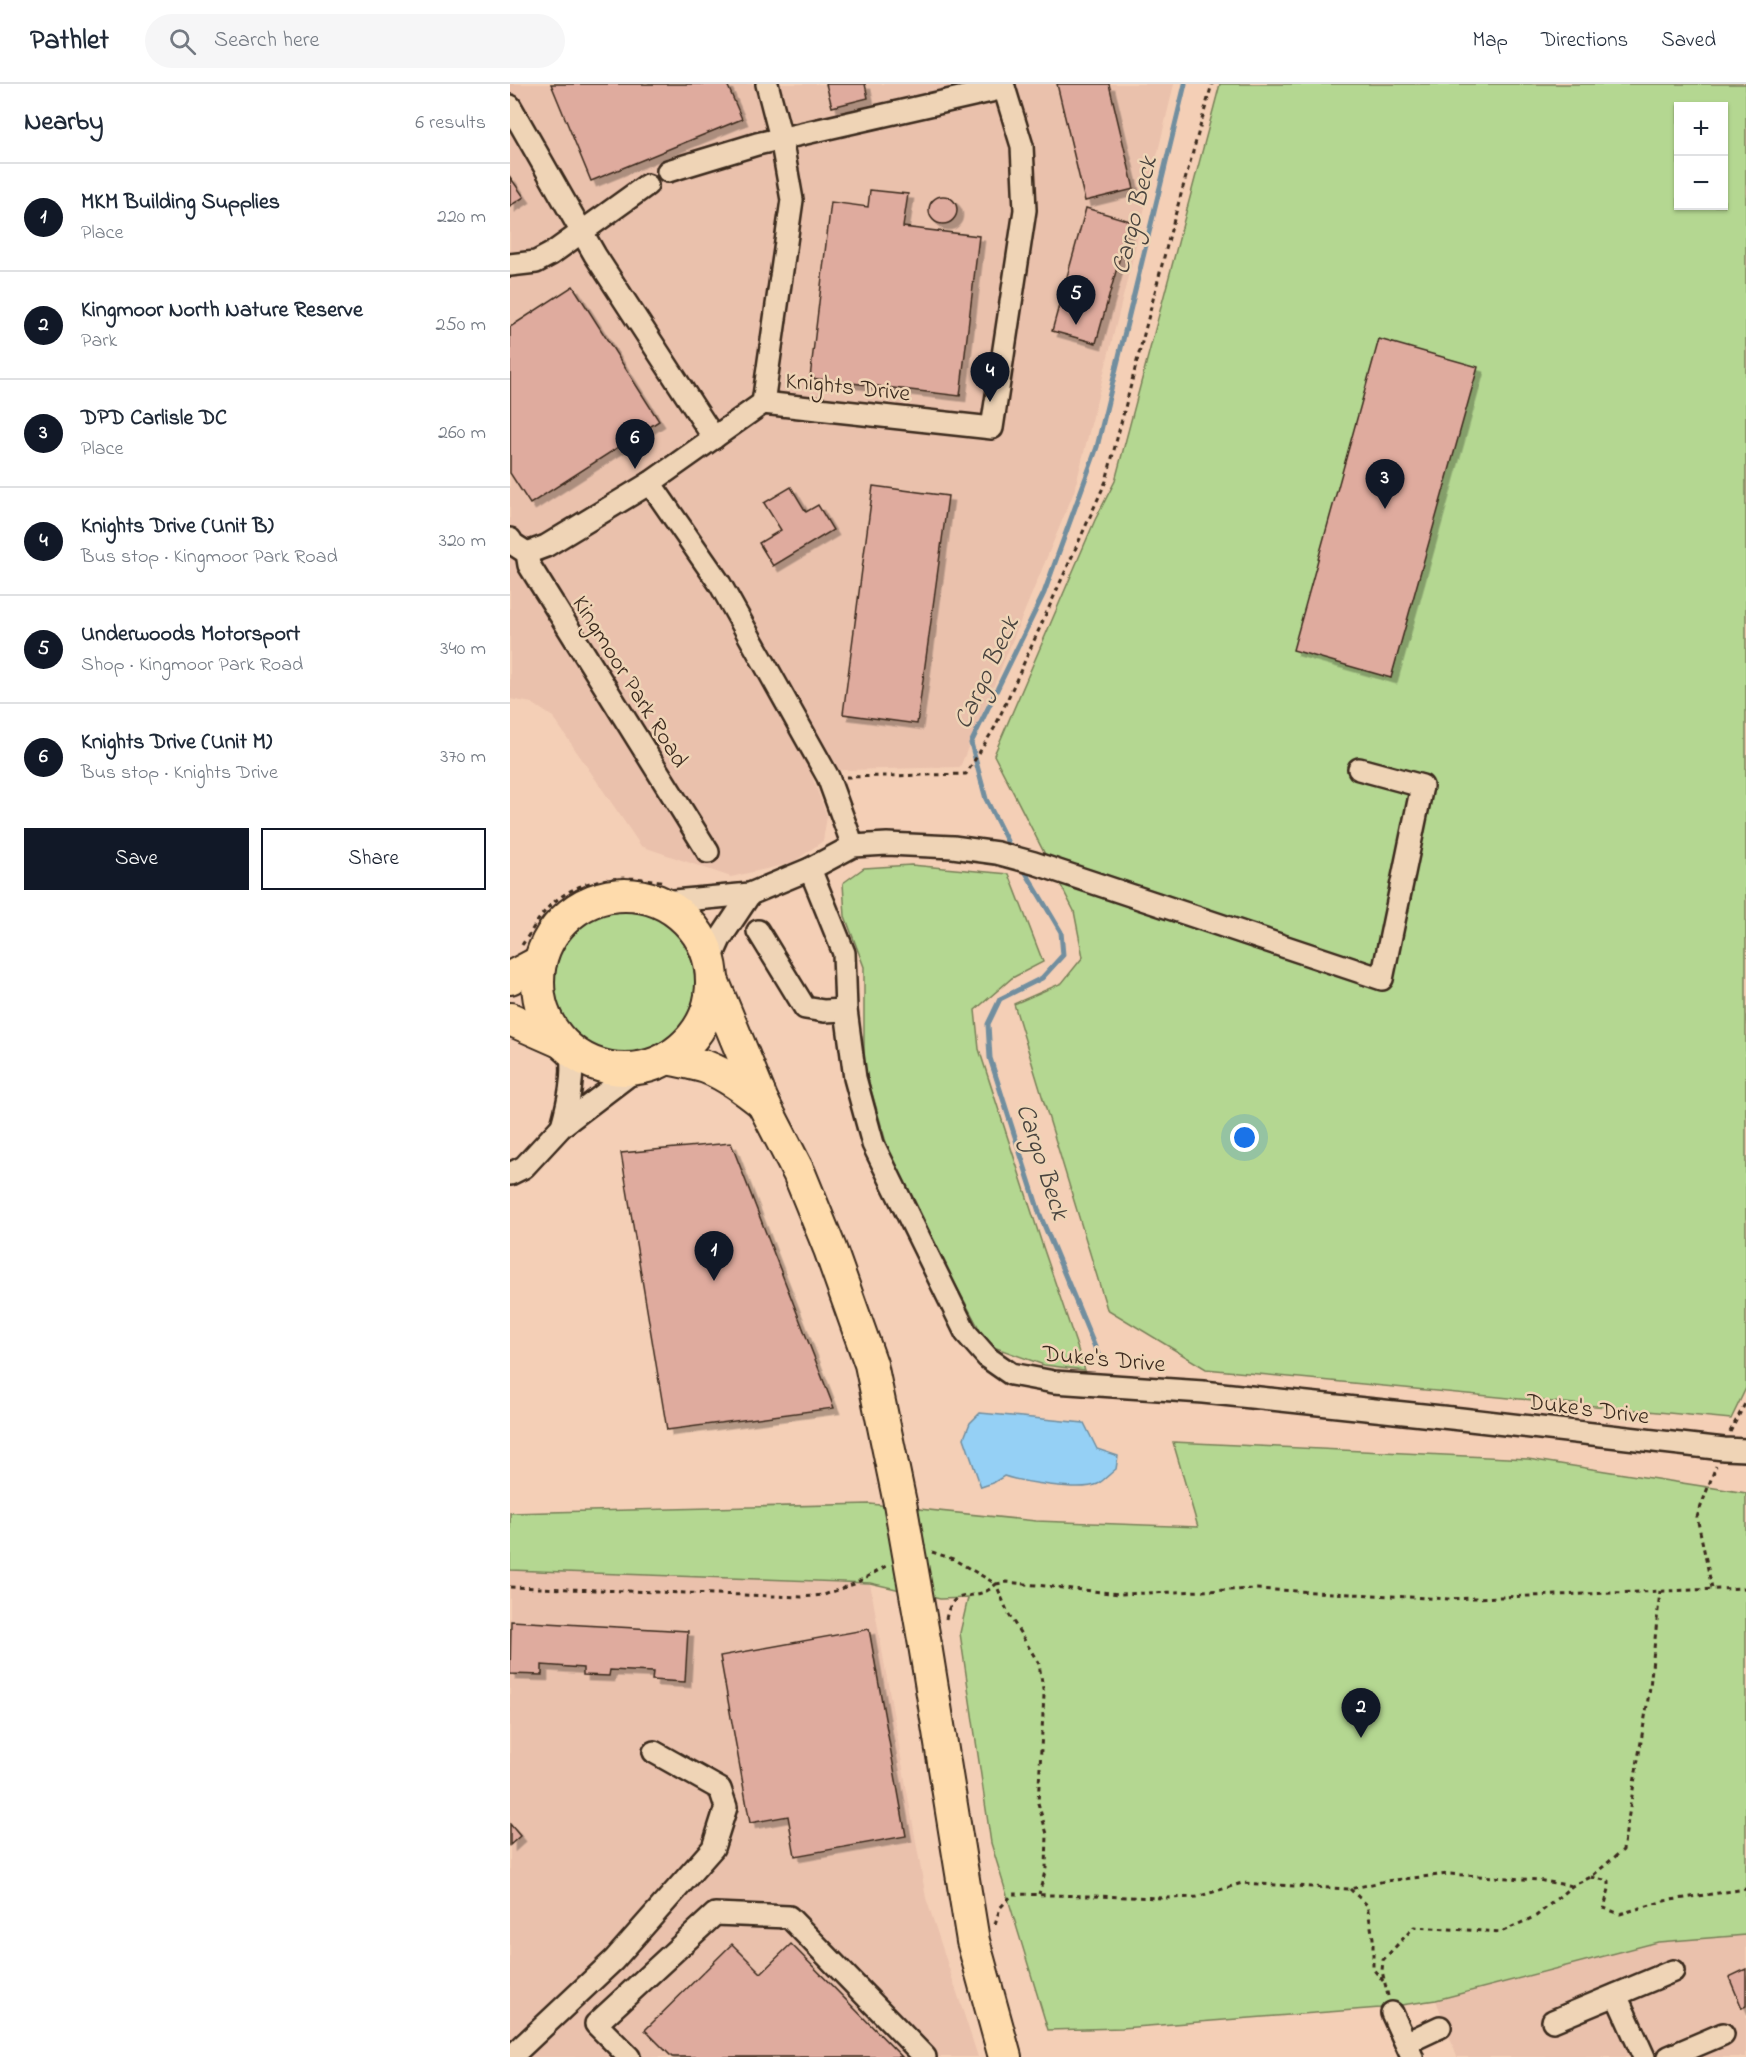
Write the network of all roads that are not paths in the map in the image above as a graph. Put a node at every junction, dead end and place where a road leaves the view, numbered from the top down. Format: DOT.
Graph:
graph roads {
  1 [pos="767,84"];
  2 [pos="1004,86"];
  3 [pos="510,106"];
  4 [pos="781,138"];
  5 [pos="668,171"];
  6 [pos="647,185"];
  7 [pos="582,233"];
  8 [pos="510,265"];
  9 [pos="763,403"];
  10 [pos="714,438"];
  11 [pos="650,483"];
  12 [pos="518,546"];
  13 [pos="1359,769"];
  14 [pos="853,846"];
  15 [pos="708,852"];
  16 [pos="810,869"];
  17 [pos="750,894"];
  18 [pos="663,902"];
  19 [pos="758,931"];
  20 [pos="540,962"];
  21 [pos="711,971"];
  22 [pos="510,978"];
  23 [pos="846,1010"];
  24 [pos="510,1019"];
  25 [pos="565,1046"];
  26 [pos="668,1058"];
  27 [pos="637,1069"];
  28 [pos="763,1103"];
  29 [pos="562,1126"];
  30 [pos="510,1174"];
  31 [pos="1746,1450"];
  32 [pos="654,1752"];
  33 [pos="1673,1971"];
  34 [pos="1616,1995"];
  35 [pos="1392,2013"];
  36 [pos="1553,2021"];
  37 [pos="1440,2027"];
  38 [pos="1723,2034"];
  39 [pos="1409,2050"];
  40 [pos="514,2053"];
  41 [pos="629,2057"];
  42 [pos="925,2057"];
  43 [pos="1005,2057"];
  44 [pos="1644,2057"];
  45 [pos="1670,2057"];
  1 -- 4 [label="street"];
  2 -- 4 [label="street"];
  2 -- 9 [label="street, Knights Drive"];
  3 -- 7 [label="street"];
  4 -- 5 [label="street"];
  4 -- 9 [label="street"];
  6 -- 7 [label="street"];
  7 -- 8 [label="street"];
  7 -- 10 [label="street"];
  9 -- 10 [label="street, Knights Drive"];
  10 -- 11 [label="street, Knights Drive"];
  11 -- 12 [label="street, Knights Drive"];
  11 -- 14 [label="street"];
  12 -- 15 [label="street, Kingmoor Park Road"];
  13 -- 14 [label="street"];
  14 -- 16 [label="street"];
  16 -- 17 [label="street"];
  16 -- 23 [label="street, Duke's Drive"];
  17 -- 18 [label="street"];
  17 -- 21 [label="street"];
  18 -- 20 [label="highway"];
  18 -- 21 [label="highway"];
  19 -- 23 [label="street"];
  20 -- 22 [label="highway"];
  20 -- 25 [label="highway"];
  21 -- 26 [label="highway"];
  21 -- 28 [label="highway"];
  23 -- 31 [label="street, Duke's Drive"];
  24 -- 25 [label="highway"];
  25 -- 27 [label="highway"];
  25 -- 29 [label="street"];
  26 -- 27 [label="highway"];
  26 -- 28 [label="highway"];
  27 -- 29 [label="street"];
  28 -- 43 [label="highway, bridge"];
  29 -- 30 [label="street"];
  32 -- 40 [label="street"];
  33 -- 34 [label="street"];
  34 -- 36 [label="street"];
  34 -- 44 [label="street"];
  35 -- 39 [label="street"];
  37 -- 39 [label="street"];
  38 -- 45 [label="street"];
  41 -- 42 [label="street"];
}
